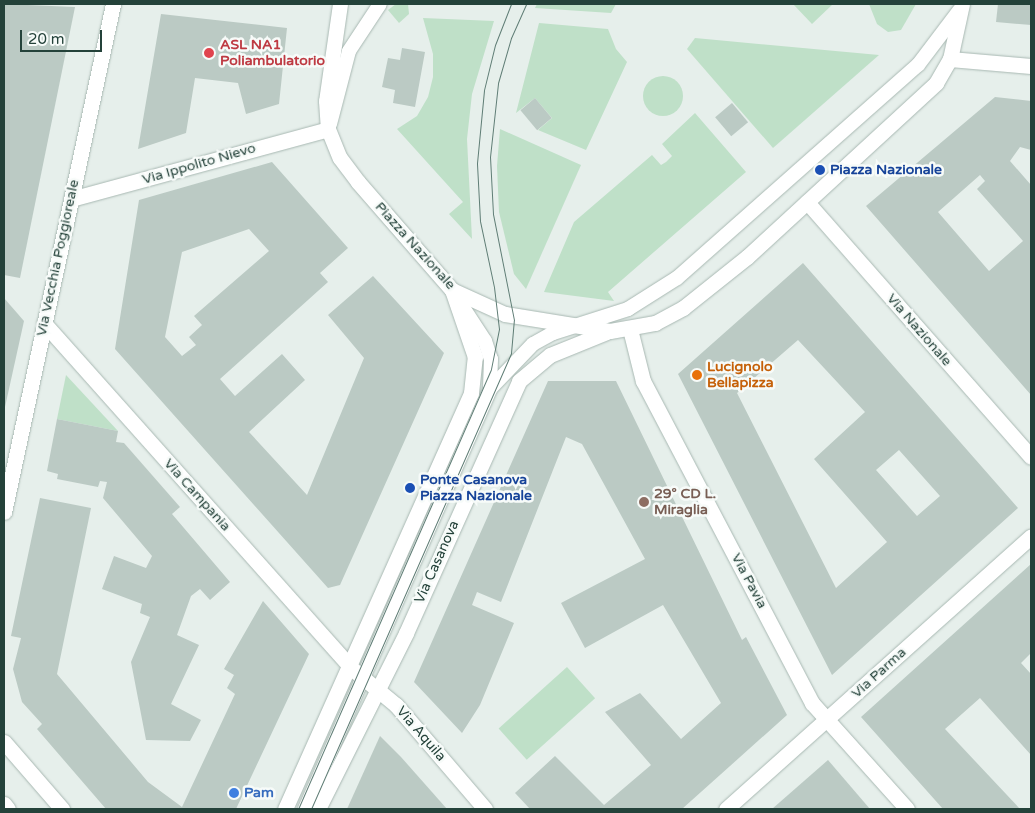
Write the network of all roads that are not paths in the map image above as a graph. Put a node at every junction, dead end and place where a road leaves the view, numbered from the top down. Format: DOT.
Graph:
graph roads {
  1 [pos="113,4"];
  2 [pos="340,4"];
  3 [pos="380,4"];
  4 [pos="962,6"];
  5 [pos="950,59"];
  6 [pos="1031,66"];
  7 [pos="328,129"];
  8 [pos="71,199"];
  9 [pos="807,202"];
  10 [pos="452,290"];
  11 [pos="44,323"];
  12 [pos="574,326"];
  13 [pos="630,329"];
  14 [pos="610,331"];
  15 [pos="490,389"];
  16 [pos="1031,457"];
  17 [pos="4,512"];
  18 [pos="1031,536"];
  19 [pos="350,667"];
  20 [pos="362,680"];
  21 [pos="376,690"];
  22 [pos="827,719"];
  23 [pos="4,742"];
  24 [pos="4,804"];
  25 [pos="8,809"];
  26 [pos="62,809"];
  27 [pos="285,809"];
  28 [pos="305,809"];
  29 [pos="318,809"];
  30 [pos="485,809"];
  31 [pos="726,809"];
  32 [pos="907,809"];
  1 -- 8 [label="street, Via Vecchia Poggioreale"];
  2 -- 7 [label="street, Piazza Nazionale"];
  3 -- 7 [label="lane"];
  4 -- 5 [label="street, Piazza Nazionale"];
  4 -- 12 [label="lane"];
  5 -- 6 [label="street"];
  5 -- 9 [label="street, Piazza Nazionale"];
  7 -- 8 [label="street, Via Ippolito Nievo"];
  7 -- 10 [label="street, Piazza Nazionale"];
  8 -- 11 [label="street, Via Vecchia Poggioreale"];
  9 -- 13 [label="street, Piazza Nazionale"];
  9 -- 16 [label="street, Via Nazionale"];
  10 -- 12 [label="street, Piazza Nazionale"];
  10 -- 15 [label="lane"];
  10 -- 19 [label="street"];
  11 -- 17 [label="street, Via Vecchia Poggioreale"];
  11 -- 19 [label="street, Via Campania"];
  12 -- 14 [label="street, Piazza Nazionale"];
  12 -- 15 [label="lane"];
  13 -- 14 [label="street, Piazza Nazionale"];
  13 -- 22 [label="street, Via Pavia"];
  14 -- 21 [label="street, Via Casanova"];
  15 -- 20 [label="lane"];
  18 -- 22 [label="street, Via Parma"];
  19 -- 20 [label="street, Via Aquila"];
  19 -- 27 [label="street"];
  20 -- 21 [label="street, Via Aquila"];
  20 -- 28 [label="lane"];
  21 -- 29 [label="street, Via Casanova"];
  21 -- 30 [label="street, Via Aquila"];
  22 -- 31 [label="street, Via Parma"];
  22 -- 32 [label="street, Via Pavia"];
  23 -- 26 [label="street"];
  24 -- 25 [label="street"];
}
